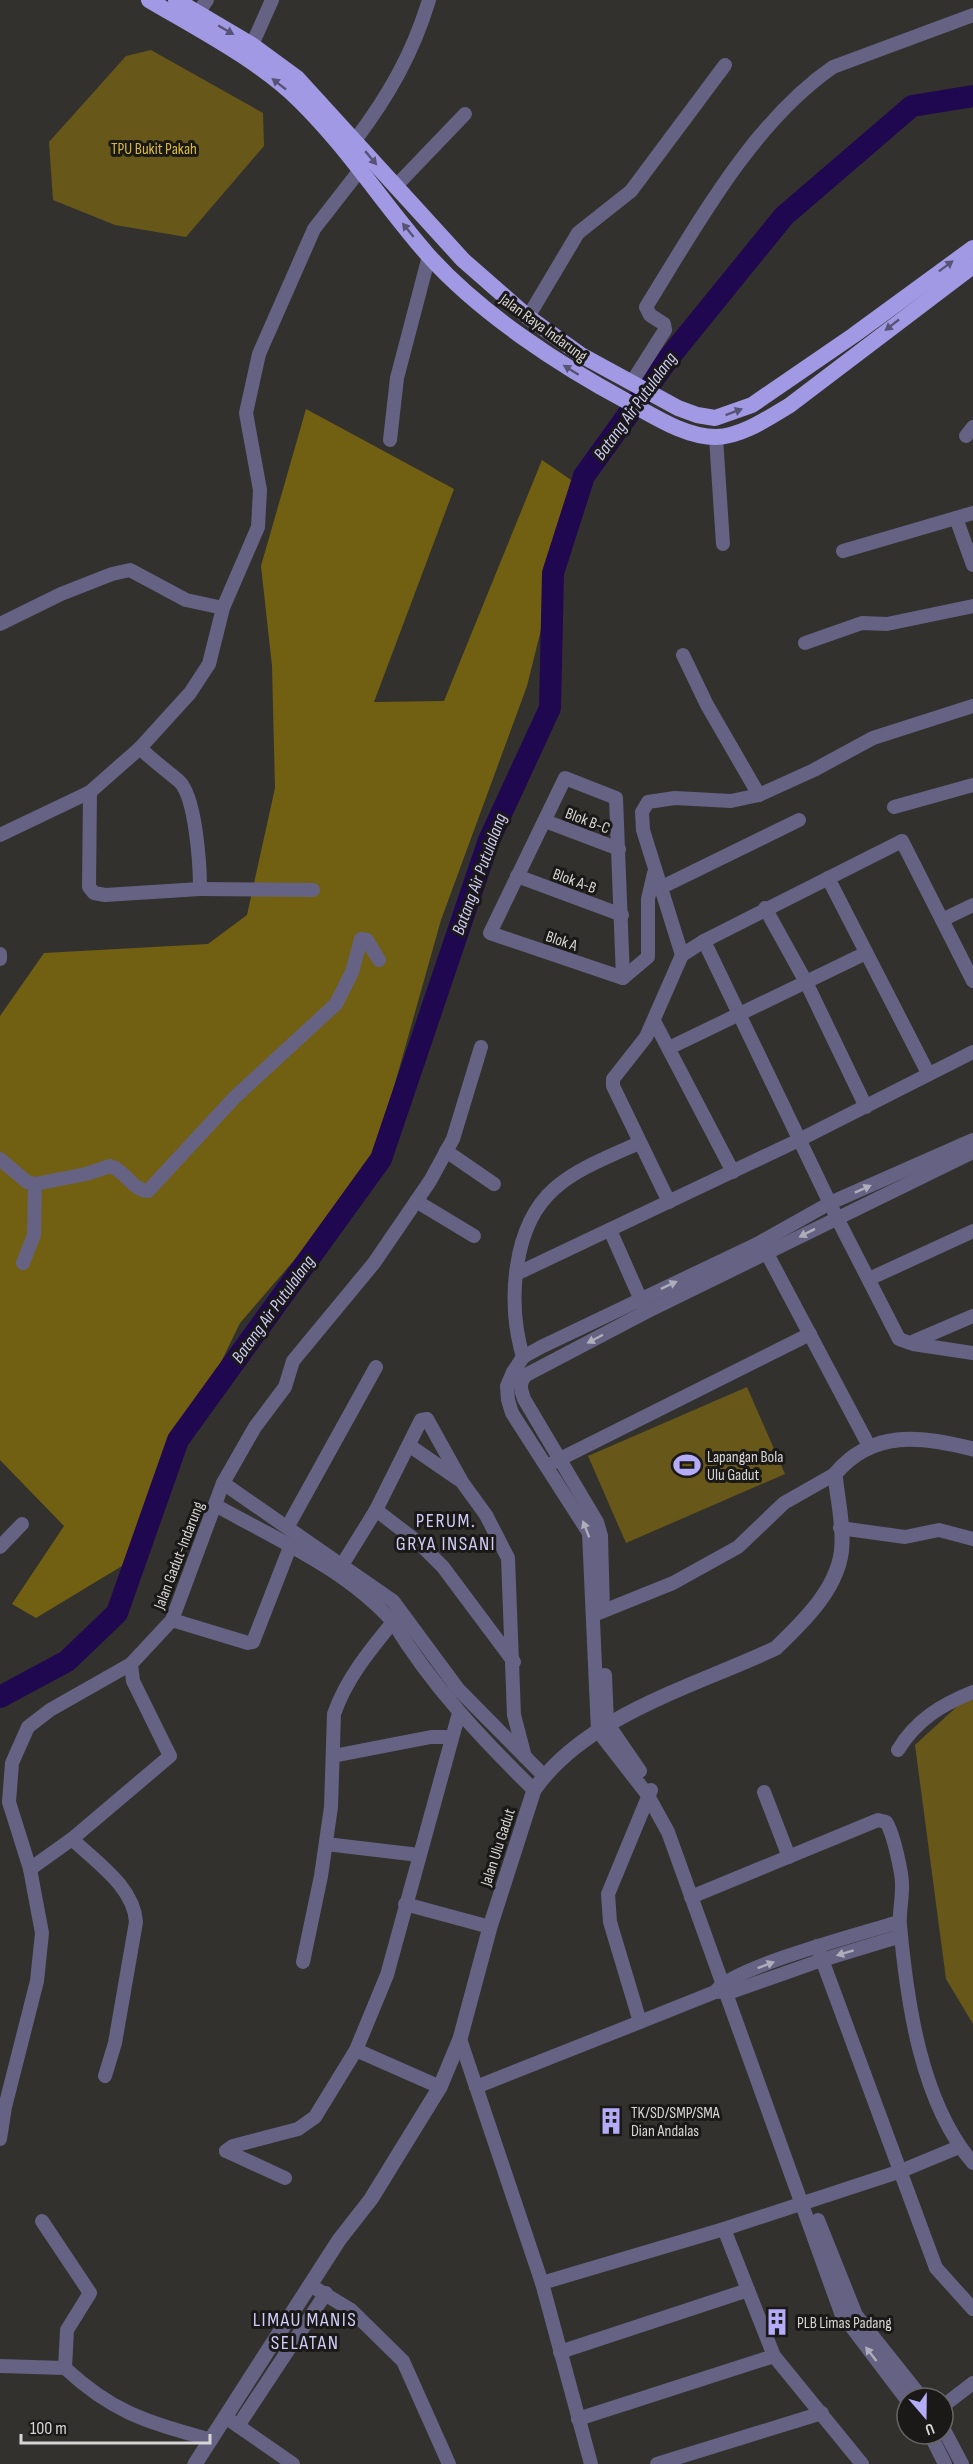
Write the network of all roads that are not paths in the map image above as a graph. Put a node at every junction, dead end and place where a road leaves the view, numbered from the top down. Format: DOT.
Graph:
graph roads {
  1 [pos="149,0"];
  2 [pos="176,0"];
  3 [pos="207,0"];
  4 [pos="272,0"];
  5 [pos="429,0"];
  6 [pos="197,14"];
  7 [pos="973,15"];
  8 [pos="252,45"];
  9 [pos="725,65"];
  10 [pos="465,114"];
  11 [pos="356,139"];
  12 [pos="360,170"];
  13 [pos="395,187"];
  14 [pos="973,248"];
  15 [pos="429,256"];
  16 [pos="973,266"];
  17 [pos="502,296"];
  18 [pos="913,300"];
  19 [pos="490,310"];
  20 [pos="528,317"];
  21 [pos="634,384"];
  22 [pos="716,438"];
  23 [pos="390,440"];
  24 [pos="973,513"];
  25 [pos="956,518"];
  26 [pos="723,544"];
  27 [pos="843,550"];
  28 [pos="973,564"];
  29 [pos="973,606"];
  30 [pos="223,608"];
  31 [pos="0,624"];
  32 [pos="806,643"];
  33 [pos="683,655"];
  34 [pos="973,706"];
  35 [pos="140,748"];
  36 [pos="971,791"];
  37 [pos="90,792"];
  38 [pos="759,795"];
  39 [pos="894,807"];
  40 [pos="799,820"];
  41 [pos="545,821"];
  42 [pos="0,835"];
  43 [pos="618,849"];
  44 [pos="654,870"];
  45 [pos="517,876"];
  46 [pos="828,878"];
  47 [pos="660,888"];
  48 [pos="200,889"];
  49 [pos="313,890"];
  50 [pos="973,905"];
  51 [pos="765,908"];
  52 [pos="622,915"];
  53 [pos="944,919"];
  54 [pos="704,941"];
  55 [pos="866,953"];
  56 [pos="0,954"];
  57 [pos="682,955"];
  58 [pos="0,959"];
  59 [pos="379,960"];
  60 [pos="622,978"];
  61 [pos="973,981"];
  62 [pos="806,982"];
  63 [pos="737,1014"];
  64 [pos="654,1021"];
  65 [pos="481,1047"];
  66 [pos="669,1048"];
  67 [pos="973,1052"];
  68 [pos="928,1074"];
  69 [pos="866,1107"];
  70 [pos="799,1140"];
  71 [pos="973,1140"];
  72 [pos="639,1143"];
  73 [pos="446,1151"];
  74 [pos="973,1152"];
  75 [pos="0,1159"];
  76 [pos="733,1172"];
  77 [pos="34,1184"];
  78 [pos="494,1184"];
  79 [pos="416,1201"];
  80 [pos="669,1202"];
  81 [pos="830,1203"];
  82 [pos="837,1218"];
  83 [pos="610,1230"];
  84 [pos="973,1232"];
  85 [pos="474,1236"];
  86 [pos="764,1247"];
  87 [pos="23,1263"];
  88 [pos="516,1274"];
  89 [pos="869,1279"];
  90 [pos="644,1305"];
  91 [pos="973,1316"];
  92 [pos="810,1334"];
  93 [pos="910,1343"];
  94 [pos="973,1353"];
  95 [pos="523,1357"];
  96 [pos="376,1367"];
  97 [pos="410,1446"];
  98 [pos="869,1446"];
  99 [pos="973,1449"];
  100 [pos="561,1459"];
  101 [pos="548,1466"];
  102 [pos="835,1474"];
  103 [pos="462,1482"];
  104 [pos="223,1483"];
  105 [pos="215,1505"];
  106 [pos="376,1510"];
  107 [pos="22,1524"];
  108 [pos="288,1526"];
  109 [pos="840,1528"];
  110 [pos="973,1539"];
  111 [pos="0,1547"];
  112 [pos="290,1547"];
  113 [pos="342,1565"];
  114 [pos="598,1614"];
  115 [pos="172,1620"];
  116 [pos="393,1622"];
  117 [pos="514,1662"];
  118 [pos="131,1664"];
  119 [pos="973,1692"];
  120 [pos="459,1713"];
  121 [pos="603,1727"];
  122 [pos="452,1737"];
  123 [pos="898,1750"];
  124 [pos="333,1756"];
  125 [pos="525,1757"];
  126 [pos="544,1776"];
  127 [pos="534,1791"];
  128 [pos="650,1791"];
  129 [pos="764,1792"];
  130 [pos="72,1839"];
  131 [pos="326,1844"];
  132 [pos="419,1855"];
  133 [pos="789,1857"];
  134 [pos="30,1869"];
  135 [pos="695,1896"];
  136 [pos="405,1904"];
  137 [pos="490,1927"];
  138 [pos="900,1929"];
  139 [pos="820,1953"];
  140 [pos="303,1962"];
  141 [pos="725,1988"];
  142 [pos="640,2022"];
  143 [pos="460,2039"];
  144 [pos="356,2050"];
  145 [pos="105,2076"];
  146 [pos="440,2087"];
  147 [pos="476,2087"];
  148 [pos="0,2139"];
  149 [pos="959,2147"];
  150 [pos="973,2163"];
  151 [pos="901,2170"];
  152 [pos="285,2178"];
  153 [pos="806,2201"];
  154 [pos="42,2221"];
  155 [pos="724,2229"];
  156 [pos="542,2283"];
  157 [pos="310,2285"];
  158 [pos="748,2290"];
  159 [pos="326,2293"];
  160 [pos="973,2309"];
  161 [pos="560,2352"];
  162 [pos="774,2356"];
  163 [pos="0,2366"];
  164 [pos="65,2368"];
  165 [pos="973,2383"];
  166 [pos="896,2386"];
  167 [pos="913,2386"];
  168 [pos="955,2397"];
  169 [pos="822,2413"];
  170 [pos="578,2419"];
  171 [pos="232,2421"];
  172 [pos="211,2440"];
  173 [pos="936,2446"];
  174 [pos="952,2446"];
  175 [pos="289,2463"];
  176 [pos="195,2464"];
  177 [pos="449,2464"];
  178 [pos="591,2464"];
  179 [pos="657,2464"];
  180 [pos="862,2464"];
  181 [pos="945,2464"];
  182 [pos="962,2464"];
  12 -- 1 [label="highway, Jalan Raya Indarung, one-way"];
  2 -- 6 [label="highway, Jalan Raya Indarung"];
  3 -- 6 [label="street"];
  4 -- 8 [label="street"];
  5 -- 11 [label="street"];
  6 -- 8 [label="highway, Jalan Raya Indarung, one-way"];
  7 -- 21 [label="street"];
  8 -- 11 [label="highway, Jalan Raya Indarung"];
  9 -- 20 [label="street"];
  10 -- 13 [label="street"];
  11 -- 13 [label="highway, Jalan Raya Indarung, one-way"];
  15 -- 12 [label="highway, Jalan Raya Indarung, one-way"];
  12 -- 30 [label="street"];
  13 -- 17 [label="highway, Jalan Raya Indarung"];
  18 -- 14 [label="highway, Jalan Raya Indarung, one-way"];
  15 -- 19 [label="highway, Jalan Raya Indarung"];
  15 -- 23 [label="street"];
  16 -- 18 [label="highway, Jalan Raya Indarung"];
  17 -- 19 [label="highway"];
  17 -- 20 [label="highway, Jalan Raya Indarung"];
  21 -- 18 [label="highway, Jalan Raya Indarung, one-way"];
  18 -- 22 [label="highway, Jalan Raya Indarung, one-way"];
  22 -- 19 [label="highway, Jalan Raya Indarung, one-way"];
  20 -- 21 [label="highway, Jalan Raya Indarung"];
  22 -- 26 [label="street"];
  24 -- 25 [label="street"];
  25 -- 27 [label="street"];
  25 -- 28 [label="street"];
  29 -- 32 [label="street"];
  30 -- 31 [label="street"];
  30 -- 35 [label="street"];
  33 -- 38 [label="street"];
  34 -- 38 [label="street"];
  35 -- 37 [label="street"];
  35 -- 48 [label="street"];
  36 -- 39 [label="street"];
  37 -- 42 [label="street"];
  37 -- 48 [label="street"];
  38 -- 44 [label="street"];
  40 -- 47 [label="street"];
  41 -- 43 [label="street, Blok B-C"];
  41 -- 43 [label="street, Blok B-C"];
  41 -- 45 [label="street"];
  43 -- 52 [label="street"];
  44 -- 47 [label="street"];
  44 -- 60 [label="street"];
  45 -- 52 [label="street, Blok A-B"];
  45 -- 60 [label="street, Blok A"];
  46 -- 51 [label="street"];
  46 -- 53 [label="street"];
  46 -- 55 [label="street"];
  47 -- 57 [label="street"];
  48 -- 49 [label="street"];
  50 -- 53 [label="street"];
  51 -- 54 [label="street"];
  51 -- 62 [label="street"];
  52 -- 60 [label="street"];
  53 -- 61 [label="street"];
  54 -- 57 [label="street"];
  54 -- 63 [label="street"];
  55 -- 62 [label="street"];
  55 -- 68 [label="street"];
  56 -- 58 [label="street"];
  57 -- 64 [label="street"];
  59 -- 77 [label="street"];
  62 -- 63 [label="street"];
  62 -- 69 [label="street"];
  63 -- 66 [label="street"];
  63 -- 70 [label="street"];
  64 -- 66 [label="street"];
  64 -- 72 [label="street"];
  65 -- 73 [label="street, Jalan Gadut-Indarung"];
  66 -- 76 [label="street"];
  67 -- 68 [label="street"];
  68 -- 69 [label="street"];
  69 -- 70 [label="street"];
  70 -- 76 [label="street"];
  70 -- 81 [label="street"];
  81 -- 71 [label="street, one-way"];
  72 -- 80 [label="street"];
  72 -- 88 [label="street"];
  73 -- 78 [label="street"];
  73 -- 79 [label="street, Jalan Gadut-Indarung"];
  74 -- 82 [label="street"];
  75 -- 77 [label="street"];
  76 -- 80 [label="street"];
  77 -- 87 [label="street"];
  79 -- 85 [label="street"];
  79 -- 104 [label="street, Jalan Gadut-Indarung"];
  80 -- 83 [label="street"];
  81 -- 82 [label="street"];
  81 -- 86 [label="street"];
  82 -- 86 [label="street, one-way"];
  82 -- 89 [label="street"];
  83 -- 88 [label="street"];
  83 -- 90 [label="street"];
  84 -- 89 [label="street"];
  86 -- 90 [label="street"];
  86 -- 92 [label="street"];
  88 -- 95 [label="street"];
  89 -- 93 [label="street"];
  90 -- 95 [label="street"];
  90 -- 100 [label="street, one-way"];
  91 -- 93 [label="street"];
  92 -- 98 [label="street"];
  92 -- 100 [label="street"];
  93 -- 94 [label="street"];
  95 -- 101 [label="street"];
  96 -- 108 [label="street"];
  97 -- 103 [label="street"];
  97 -- 103 [label="street"];
  97 -- 106 [label="street"];
  98 -- 99 [label="street"];
  98 -- 102 [label="street"];
  100 -- 101 [label="street"];
  100 -- 114 [label="street"];
  114 -- 101 [label="street, one-way"];
  102 -- 109 [label="street, Jalan Ulu Gadut"];
  102 -- 114 [label="street"];
  103 -- 117 [label="street"];
  104 -- 105 [label="street, Jalan Gadut-Indarung"];
  104 -- 108 [label="street"];
  105 -- 112 [label="street"];
  105 -- 115 [label="street, Jalan Gadut-Indarung"];
  106 -- 113 [label="street"];
  106 -- 117 [label="street"];
  107 -- 111 [label="street"];
  108 -- 113 [label="street"];
  109 -- 110 [label="street"];
  109 -- 121 [label="street, Jalan Ulu Gadut"];
  112 -- 115 [label="street"];
  112 -- 116 [label="street"];
  113 -- 125 [label="street"];
  114 -- 121 [label="street"];
  115 -- 118 [label="street, Jalan Gadut-Indarung"];
  116 -- 120 [label="street"];
  116 -- 124 [label="street"];
  117 -- 125 [label="street"];
  118 -- 130 [label="street"];
  118 -- 134 [label="street, Jalan Gadut-Indarung"];
  119 -- 123 [label="street"];
  120 -- 122 [label="street"];
  120 -- 127 [label="street"];
  121 -- 126 [label="street, Jalan Ulu Gadut"];
  121 -- 128 [label="street"];
  122 -- 124 [label="street"];
  122 -- 132 [label="street"];
  124 -- 131 [label="street"];
  125 -- 126 [label="street"];
  126 -- 127 [label="street, Jalan Ulu Gadut"];
  127 -- 137 [label="street, Jalan Ulu Gadut"];
  128 -- 135 [label="street"];
  128 -- 142 [label="street"];
  129 -- 133 [label="street"];
  130 -- 134 [label="street"];
  130 -- 145 [label="street"];
  131 -- 132 [label="street"];
  131 -- 140 [label="street"];
  132 -- 136 [label="street"];
  133 -- 135 [label="street"];
  133 -- 138 [label="street"];
  134 -- 148 [label="street, Jalan Gadut-Indarung"];
  135 -- 141 [label="street"];
  136 -- 137 [label="street"];
  136 -- 144 [label="street"];
  137 -- 143 [label="street, Jalan Ulu Gadut"];
  138 -- 139 [label="street"];
  138 -- 149 [label="street"];
  139 -- 141 [label="street"];
  139 -- 151 [label="street"];
  141 -- 142 [label="street"];
  141 -- 153 [label="street"];
  142 -- 147 [label="street"];
  143 -- 146 [label="street, Jalan Ulu Gadut"];
  143 -- 147 [label="street"];
  144 -- 146 [label="street"];
  144 -- 152 [label="street"];
  146 -- 157 [label="street, Jalan Ulu Gadut"];
  147 -- 156 [label="street"];
  149 -- 150 [label="street"];
  149 -- 151 [label="street"];
  151 -- 153 [label="street"];
  151 -- 160 [label="street"];
  153 -- 155 [label="street"];
  166 -- 153 [label="street, one-way"];
  153 -- 167 [label="street"];
  154 -- 164 [label="street"];
  155 -- 156 [label="street"];
  155 -- 158 [label="street"];
  156 -- 161 [label="street"];
  157 -- 159 [label="street"];
  157 -- 171 [label="street, Jalan Ulu Gadut"];
  158 -- 161 [label="street"];
  158 -- 162 [label="street"];
  159 -- 171 [label="street"];
  159 -- 177 [label="street"];
  161 -- 170 [label="street"];
  162 -- 169 [label="street"];
  162 -- 170 [label="street"];
  163 -- 164 [label="street"];
  164 -- 172 [label="street"];
  165 -- 168 [label="street"];
  169 -- 179 [label="street"];
  169 -- 180 [label="street"];
  170 -- 178 [label="street"];
  171 -- 172 [label="street, Jalan Ulu Gadut"];
  171 -- 175 [label="street"];
  172 -- 176 [label="street, Jalan Ulu Gadut"];
  173 -- 181 [label="street"];
  174 -- 182 [label="street"];
}
